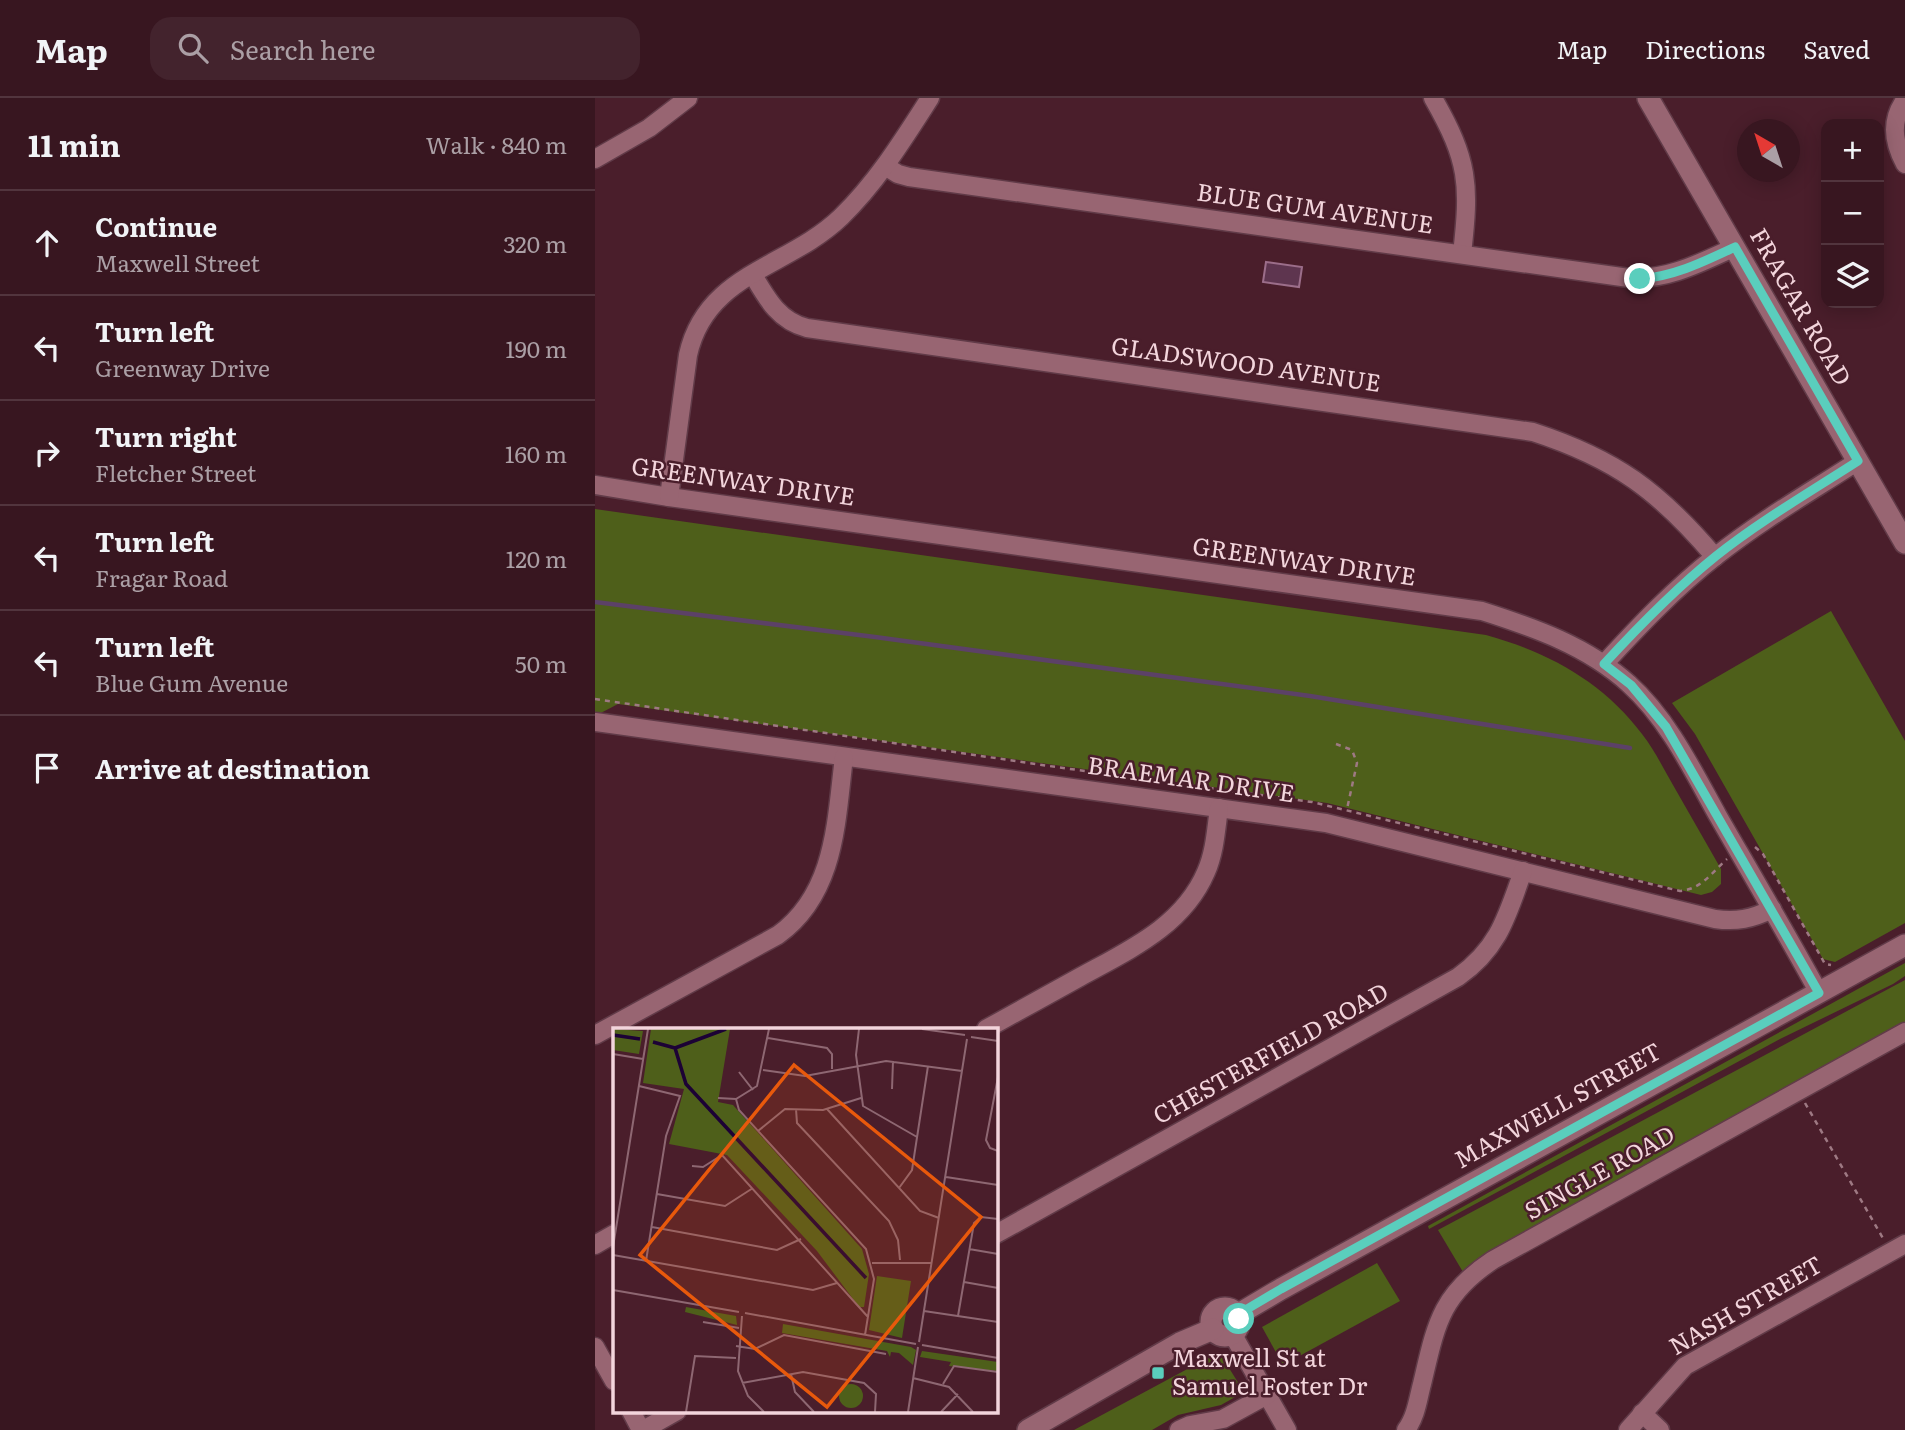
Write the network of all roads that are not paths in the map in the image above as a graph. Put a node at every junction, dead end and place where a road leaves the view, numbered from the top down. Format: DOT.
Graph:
graph roads {
  1 [pos="688,98"];
  2 [pos="930,98"];
  3 [pos="1433,98"];
  4 [pos="1649,98"];
  5 [pos="1905,100"];
  6 [pos="595,159"];
  7 [pos="1905,164"];
  8 [pos="885,166"];
  9 [pos="1735,247"];
  10 [pos="1462,254"];
  11 [pos="753,275"];
  12 [pos="1858,461"];
  13 [pos="595,485"];
  14 [pos="669,497"];
  15 [pos="1905,543"];
  16 [pos="1715,557"];
  17 [pos="1604,664"];
  18 [pos="595,722"];
  19 [pos="844,757"];
  20 [pos="1219,808"];
  21 [pos="1523,871"];
  22 [pos="1772,909"];
  23 [pos="1905,945"];
  24 [pos="1819,993"];
  25 [pos="988,1028"];
  26 [pos="1905,1032"];
  27 [pos="595,1035"];
  28 [pos="997,1233"];
  29 [pos="613,1235"];
  30 [pos="595,1245"];
  31 [pos="1898,1248"];
  32 [pos="1228,1326"];
  33 [pos="595,1347"];
  34 [pos="613,1379"];
  35 [pos="1267,1395"];
  36 [pos="632,1412"];
  37 [pos="675,1412"];
  38 [pos="1642,1413"];
  39 [pos="642,1430"];
  40 [pos="1028,1430"];
  41 [pos="1179,1430"];
  42 [pos="1287,1430"];
  43 [pos="1406,1430"];
  44 [pos="1627,1430"];
  45 [pos="1660,1430"];
  1 -- 6 [label="street"];
  2 -- 8 [label="street"];
  3 -- 10 [label="street"];
  4 -- 9 [label="main road, FRAGAR ROAD"];
  5 -- 7 [label="street"];
  8 -- 10 [label="street, BLUE GUM AVENUE"];
  8 -- 11 [label="street"];
  9 -- 10 [label="street, BLUE GUM AVENUE"];
  9 -- 12 [label="main road, FRAGAR ROAD"];
  11 -- 14 [label="street"];
  11 -- 16 [label="street, GLADSWOOD AVENUE"];
  12 -- 15 [label="main road, FRAGAR ROAD"];
  12 -- 16 [label="street"];
  13 -- 14 [label="street, GREENWAY DRIVE"];
  14 -- 17 [label="street, GREENWAY DRIVE"];
  16 -- 17 [label="street"];
  17 -- 22 [label="street, GREENWAY DRIVE"];
  18 -- 19 [label="street, BRAEMAR DRIVE"];
  19 -- 20 [label="street, BRAEMAR DRIVE"];
  19 -- 27 [label="street"];
  20 -- 21 [label="street, BRAEMAR DRIVE"];
  20 -- 25 [label="street"];
  21 -- 22 [label="street, BRAEMAR DRIVE"];
  21 -- 28 [label="street, CHESTERFIELD ROAD"];
  22 -- 24 [label="street, GREENWAY DRIVE"];
  23 -- 24 [label="main road, MAXWELL STREET"];
  24 -- 32 [label="main road, MAXWELL STREET"];
  26 -- 43 [label="street, SINGLE ROAD"];
  29 -- 30 [label="street"];
  31 -- 38 [label="street, NASH STREET"];
  32 -- 35 [label="street"];
  32 -- 40 [label="main road, MAXWELL STREET"];
  33 -- 34 [label="street"];
  35 -- 41 [label="street"];
  35 -- 42 [label="street"];
  36 -- 39 [label="street"];
  37 -- 39 [label="street"];
  38 -- 44 [label="street, NASH STREET"];
  38 -- 45 [label="street"];
}
